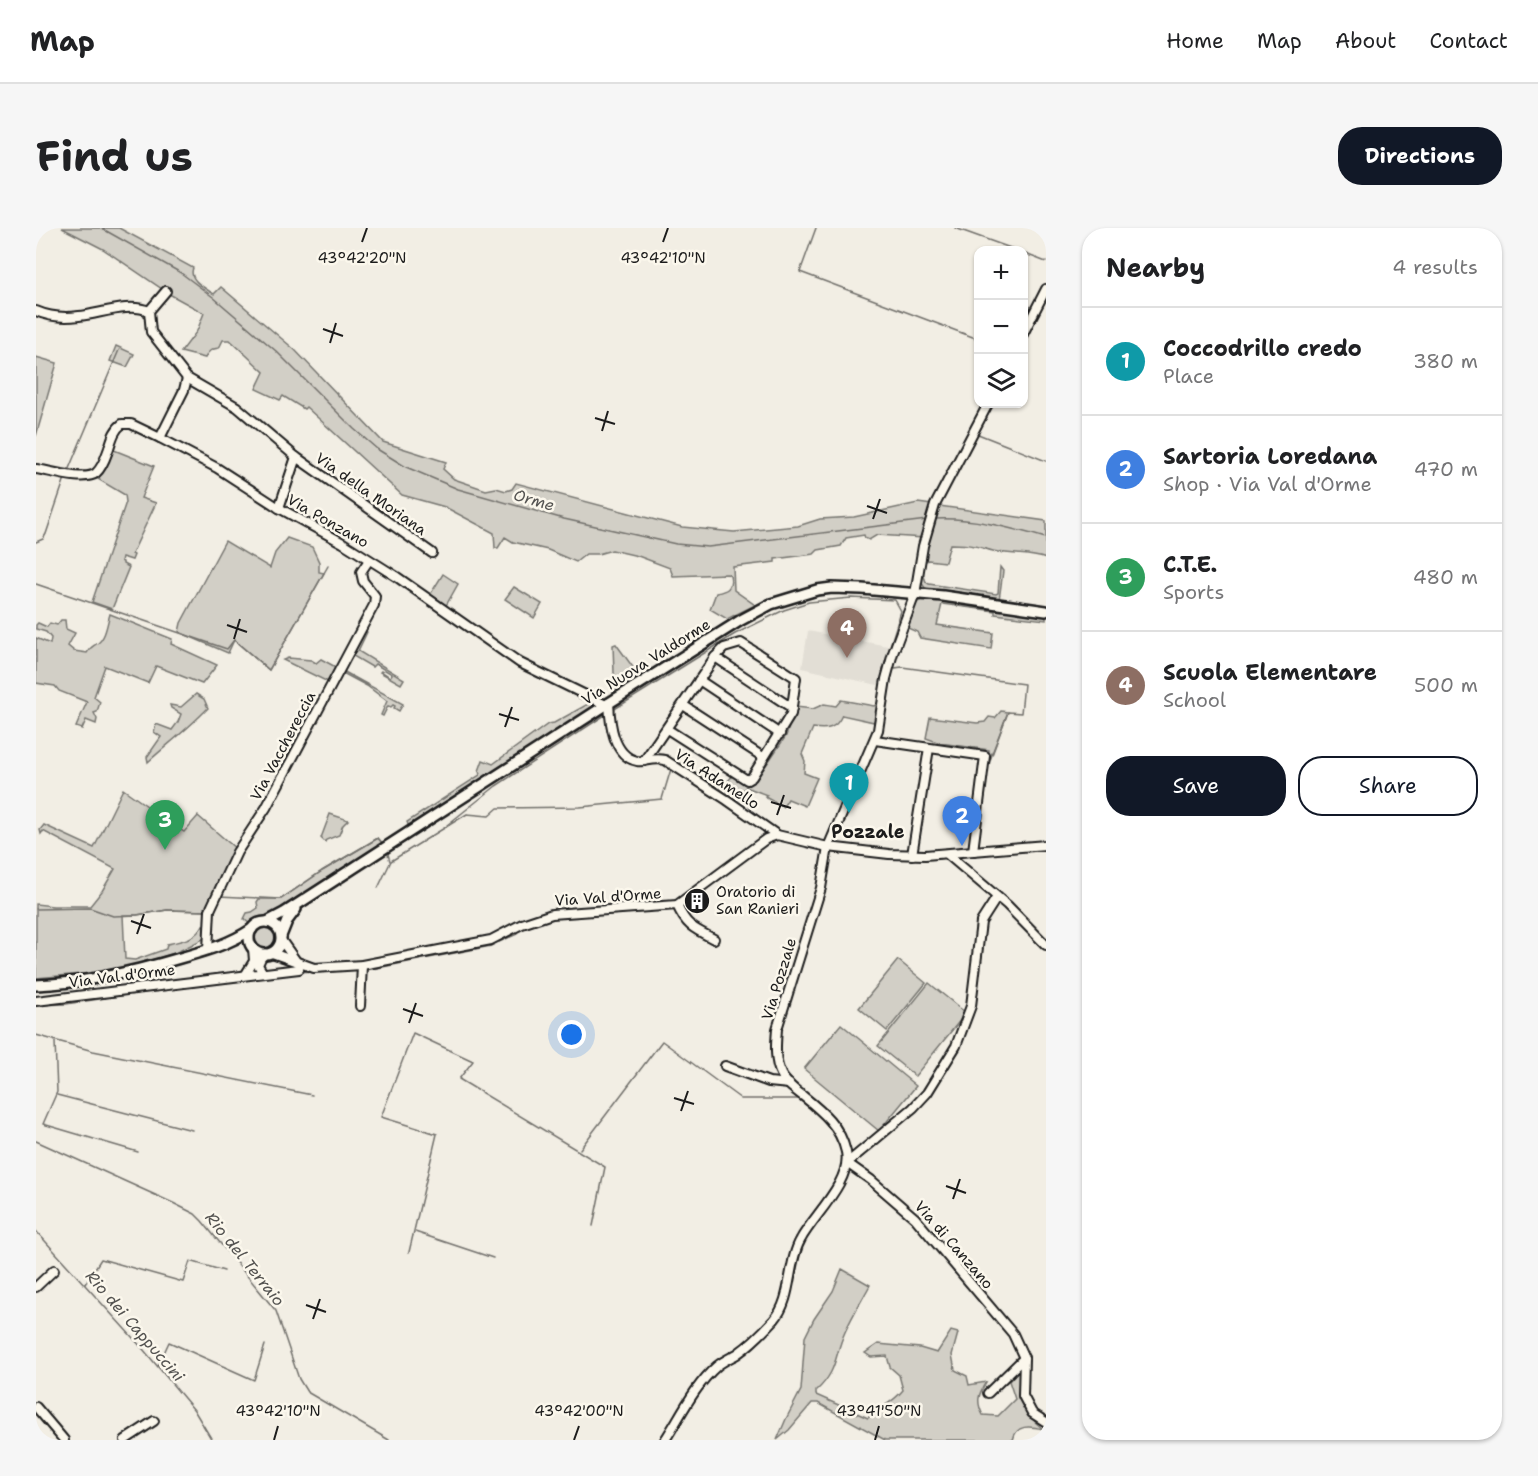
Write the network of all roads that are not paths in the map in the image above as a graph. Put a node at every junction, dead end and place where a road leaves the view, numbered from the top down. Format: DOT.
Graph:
graph roads {
  1 [pos="1046,289"];
  2 [pos="166,291"];
  3 [pos="36,311"];
  4 [pos="149,311"];
  5 [pos="1028,323"];
  6 [pos="187,378"];
  7 [pos="986,408"];
  8 [pos="160,438"];
  9 [pos="296,456"];
  10 [pos="36,470"];
  11 [pos="279,508"];
  12 [pos="432,553"];
  13 [pos="369,560"];
  14 [pos="915,594"];
  15 [pos="1046,611"];
  16 [pos="715,657"];
  17 [pos="699,680"];
  18 [pos="607,704"];
  19 [pos="683,705"];
  20 [pos="792,708"];
  21 [pos="667,729"];
  22 [pos="780,734"];
  23 [pos="875,740"];
  24 [pos="929,748"];
  25 [pos="764,758"];
  26 [pos="641,761"];
  27 [pos="777,835"];
  28 [pos="1046,845"];
  29 [pos="828,847"];
  30 [pos="973,851"];
  31 [pos="947,854"];
  32 [pos="912,855"];
  33 [pos="997,897"];
  34 [pos="306,900"];
  35 [pos="677,905"];
  36 [pos="267,922"];
  37 [pos="252,929"];
  38 [pos="281,938"];
  39 [pos="714,939"];
  40 [pos="223,945"];
  41 [pos="1046,945"];
  42 [pos="252,947"];
  43 [pos="208,950"];
  44 [pos="268,953"];
  45 [pos="362,965"];
  46 [pos="299,967"];
  47 [pos="263,973"];
  48 [pos="246,974"];
  49 [pos="36,985"];
  50 [pos="36,1000"];
  51 [pos="360,1006"];
  52 [pos="725,1066"];
  53 [pos="789,1084"];
  54 [pos="847,1163"];
  55 [pos="54,1270"];
  56 [pos="36,1287"];
  57 [pos="1024,1358"];
  58 [pos="988,1393"];
  59 [pos="36,1407"];
  60 [pos="154,1421"];
  61 [pos="1046,1422"];
  62 [pos="64,1440"];
  63 [pos="125,1440"];
  64 [pos="665,1440"];
  1 -- 5 [label="street"];
  2 -- 4 [label="street"];
  3 -- 4 [label="street"];
  4 -- 6 [label="street"];
  6 -- 8 [label="street"];
  6 -- 9 [label="street, Via della Moriana"];
  7 -- 14 [label="street, Via Pozzale"];
  8 -- 10 [label="street, Via Ponzano"];
  8 -- 11 [label="street, Via Ponzano"];
  9 -- 11 [label="street, Via della Moriana"];
  9 -- 12 [label="street, Via della Moriana"];
  11 -- 13 [label="street, Via Ponzano"];
  13 -- 18 [label="street, Via Ponzano"];
  13 -- 43 [label="street, Via Vacchereccia"];
  14 -- 15 [label="main road, Via Nuova Valdorme"];
  14 -- 18 [label="main road, Via Nuova Valdorme"];
  14 -- 23 [label="street, Via Pozzale"];
  16 -- 17 [label="street"];
  16 -- 20 [label="street"];
  16 -- 20 [label="street"];
  17 -- 19 [label="street"];
  17 -- 22 [label="street"];
  18 -- 26 [label="street"];
  18 -- 34 [label="main road, Via Nuova Valdorme"];
  19 -- 21 [label="street"];
  19 -- 25 [label="street"];
  20 -- 22 [label="street"];
  21 -- 25 [label="street"];
  21 -- 26 [label="street"];
  22 -- 25 [label="street"];
  23 -- 24 [label="street"];
  23 -- 29 [label="street, Via Pozzale"];
  24 -- 30 [label="street"];
  24 -- 32 [label="street"];
  26 -- 27 [label="street, Via Adamello"];
  27 -- 29 [label="street"];
  27 -- 35 [label="street, Via Val d'Orme"];
  28 -- 30 [label="street"];
  29 -- 32 [label="street"];
  29 -- 53 [label="street, Via Pozzale"];
  30 -- 31 [label="street"];
  31 -- 32 [label="street"];
  31 -- 33 [label="street"];
  33 -- 41 [label="street"];
  33 -- 54 [label="street"];
  34 -- 36 [label="main road, Via Nuova Valdorme"];
  34 -- 38 [label="main road, Via Nuova Valdorme"];
  35 -- 39 [label="street"];
  35 -- 45 [label="street, Via Val d'Orme"];
  36 -- 37 [label="main road, Via Nuova Valdorme"];
  36 -- 38 [label="main road"];
  37 -- 40 [label="main road, Via Nuova Valdorme"];
  37 -- 42 [label="main road"];
  38 -- 44 [label="main road, Via Nuova Valdorme"];
  38 -- 46 [label="street"];
  40 -- 42 [label="main road, Via Nuova Valdorme"];
  40 -- 43 [label="main road, Via Nuova Valdorme"];
  42 -- 44 [label="main road, Via Nuova Valdorme"];
  42 -- 48 [label="street"];
  43 -- 49 [label="main road, Via Nuova Valdorme"];
  44 -- 46 [label="street, Via Val d'Orme"];
  44 -- 47 [label="street"];
  45 -- 46 [label="street, Via Val d'Orme"];
  45 -- 51 [label="street"];
  46 -- 47 [label="street, Via Val d'Orme"];
  47 -- 48 [label="street, Via Val d'Orme"];
  48 -- 50 [label="street, Via Val d'Orme"];
  52 -- 53 [label="street"];
  53 -- 54 [label="street"];
  54 -- 57 [label="street, Via di Canzano"];
  54 -- 64 [label="street"];
  55 -- 56 [label="street"];
  57 -- 58 [label="street"];
  57 -- 61 [label="street, Via di Canzano"];
  59 -- 62 [label="street"];
  60 -- 63 [label="street"];
}
